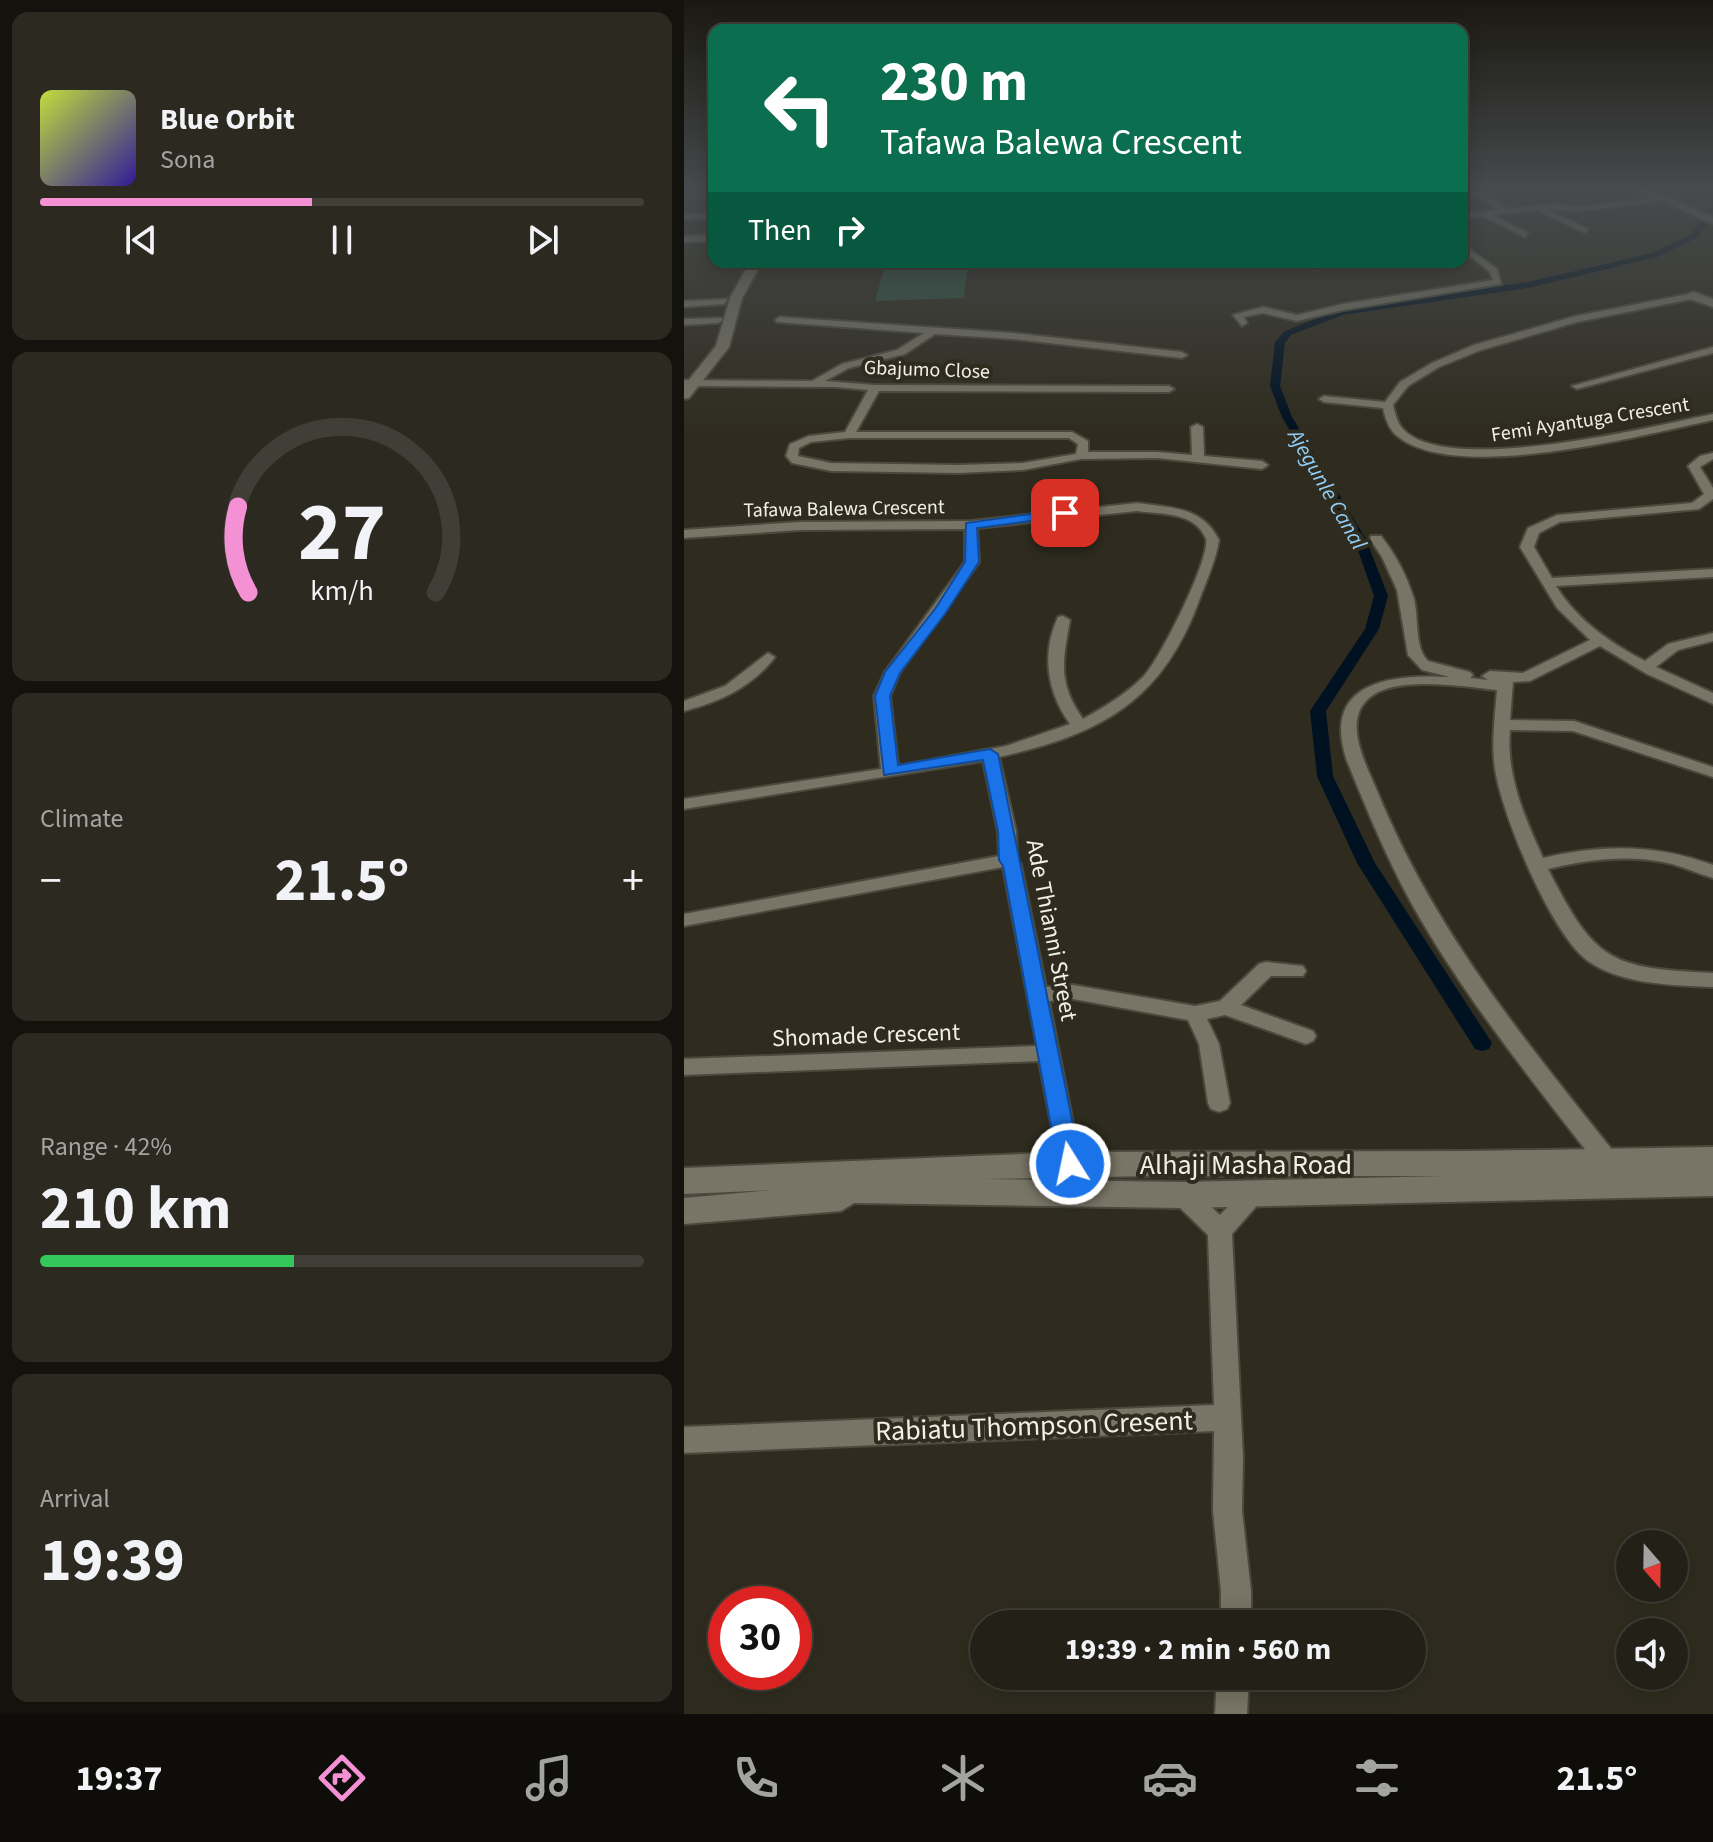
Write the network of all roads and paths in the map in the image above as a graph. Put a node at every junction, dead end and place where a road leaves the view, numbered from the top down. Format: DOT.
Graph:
graph roads {
  1 [pos="743,270"];
  2 [pos="750,270"];
  3 [pos="1493,270"];
  4 [pos="737,287"];
  5 [pos="1704,297"];
  6 [pos="724,301"];
  7 [pos="684,304"];
  8 [pos="718,320"];
  9 [pos="780,320"];
  10 [pos="684,322"];
  11 [pos="1242,323"];
  12 [pos="934,330"];
  13 [pos="1713,350"];
  14 [pos="1182,355"];
  15 [pos="687,381"];
  16 [pos="816,383"];
  17 [pos="1577,386"];
  18 [pos="875,388"];
  19 [pos="1169,389"];
  20 [pos="684,395"];
  21 [pos="1324,399"];
  22 [pos="1388,405"];
  23 [pos="1713,417"];
  24 [pos="1197,427"];
  25 [pos="849,435"];
  26 [pos="1081,456"];
  27 [pos="1713,456"];
  28 [pos="1198,458"];
  29 [pos="1262,465"];
  30 [pos="971,525"];
  31 [pos="684,534"];
  32 [pos="1376,539"];
  33 [pos="1713,573"];
  34 [pos="1549,582"];
  35 [pos="1063,620"];
  36 [pos="1713,637"];
  37 [pos="1601,640"];
  38 [pos="768,657"];
  39 [pos="1425,666"];
  40 [pos="1647,667"];
  41 [pos="1412,681"];
  42 [pos="1506,681"];
  43 [pos="1713,699"];
  44 [pos="684,706"];
  45 [pos="1079,725"];
  46 [pos="1502,725"];
  47 [pos="990,754"];
  48 [pos="890,772"];
  49 [pos="1713,772"];
  50 [pos="684,804"];
  51 [pos="1008,860"];
  52 [pos="1540,865"];
  53 [pos="1713,872"];
  54 [pos="684,920"];
  55 [pos="1296,971"];
  56 [pos="1713,980"];
  57 [pos="1039,995"];
  58 [pos="1226,1007"];
  59 [pos="1195,1014"];
  60 [pos="1306,1036"];
  61 [pos="1050,1053"];
  62 [pos="684,1067"];
  63 [pos="1219,1103"];
  64 [pos="1713,1159"];
  65 [pos="1070,1164"];
  66 [pos="684,1166"];
  67 [pos="1600,1170"];
  68 [pos="1488,1177"];
  69 [pos="899,1180"];
  70 [pos="684,1181"];
  71 [pos="1713,1183"];
  72 [pos="684,1192"];
  73 [pos="1255,1194"];
  74 [pos="1182,1195"];
  75 [pos="684,1211"];
  76 [pos="1220,1231"];
  77 [pos="1225,1418"];
  78 [pos="684,1440"];
  79 [pos="1237,1610"];
  80 [pos="1232,1690"];
  81 [pos="1231,1714"];
  1 -- 4 [label="street"];
  2 -- 4 [label="street"];
  3 -- 11 [label="street"];
  4 -- 6 [label="street"];
  4 -- 15 [label="street"];
  5 -- 22 [label="street"];
  6 -- 7 [label="street"];
  6 -- 8 [label="street"];
  8 -- 10 [label="street"];
  8 -- 15 [label="street"];
  9 -- 12 [label="street"];
  12 -- 14 [label="street"];
  12 -- 16 [label="street"];
  13 -- 17 [label="street"];
  15 -- 16 [label="street, Gbajumo Close"];
  15 -- 20 [label="street"];
  16 -- 18 [label="street, Gbajumo Close"];
  18 -- 19 [label="street, Gbajumo Close"];
  18 -- 25 [label="street"];
  21 -- 22 [label="street"];
  22 -- 23 [label="street, Femi Ayantuga Crescent"];
  24 -- 28 [label="street"];
  25 -- 26 [label="street"];
  25 -- 26 [label="street"];
  26 -- 28 [label="street"];
  27 -- 34 [label="street"];
  28 -- 29 [label="street"];
  30 -- 31 [label="street, Tafawa Balewa Crescent"];
  30 -- 45 [label="street, Tafawa Balewa Crescent"];
  30 -- 48 [label="street"];
  32 -- 39 [label="street"];
  33 -- 34 [label="street"];
  34 -- 37 [label="street"];
  35 -- 45 [label="street"];
  36 -- 40 [label="street"];
  37 -- 40 [label="street"];
  37 -- 42 [label="street"];
  38 -- 44 [label="street"];
  39 -- 41 [label="street"];
  39 -- 42 [label="street"];
  40 -- 43 [label="street"];
  41 -- 42 [label="street"];
  41 -- 67 [label="street"];
  42 -- 46 [label="street"];
  45 -- 47 [label="street, Tafawa Balewa Crescent"];
  46 -- 49 [label="street"];
  46 -- 52 [label="street"];
  47 -- 48 [label="street, Tafawa Balewa Crescent"];
  47 -- 51 [label="street, Ade Thianni Street"];
  48 -- 50 [label="street, Tafawa Balewa Crescent"];
  51 -- 54 [label="street"];
  51 -- 57 [label="street, Ade Thianni Street"];
  52 -- 53 [label="street"];
  52 -- 56 [label="street"];
  55 -- 58 [label="street"];
  57 -- 59 [label="street"];
  57 -- 61 [label="street, Ade Thianni Street"];
  58 -- 59 [label="street"];
  58 -- 60 [label="street"];
  59 -- 63 [label="street"];
  61 -- 62 [label="street, Shomade Crescent"];
  61 -- 65 [label="street, Ade Thianni Street"];
  64 -- 67 [label="street, Alhaji Masha Road"];
  65 -- 68 [label="street, Alhaji Masha Road"];
  65 -- 69 [label="street, Alhaji Masha Road"];
  66 -- 69 [label="street"];
  67 -- 68 [label="street, Alhaji Masha Road"];
  67 -- 71 [label="street, Alhaji Masha Road"];
  68 -- 73 [label="street, Alhaji Masha Road"];
  69 -- 70 [label="street, Alhaji Masha Road"];
  69 -- 72 [label="street, Alhaji Masha Road"];
  69 -- 74 [label="street, Alhaji Masha Road"];
  69 -- 75 [label="street"];
  73 -- 74 [label="street, Alhaji Masha Road"];
  73 -- 76 [label="street"];
  74 -- 76 [label="street"];
  76 -- 77 [label="street"];
  77 -- 78 [label="street, Rabiatu Thompson Cresent"];
  77 -- 79 [label="street, Rabiatu Thompson Cresent"];
  80 -- 81 [label="street"];
}
